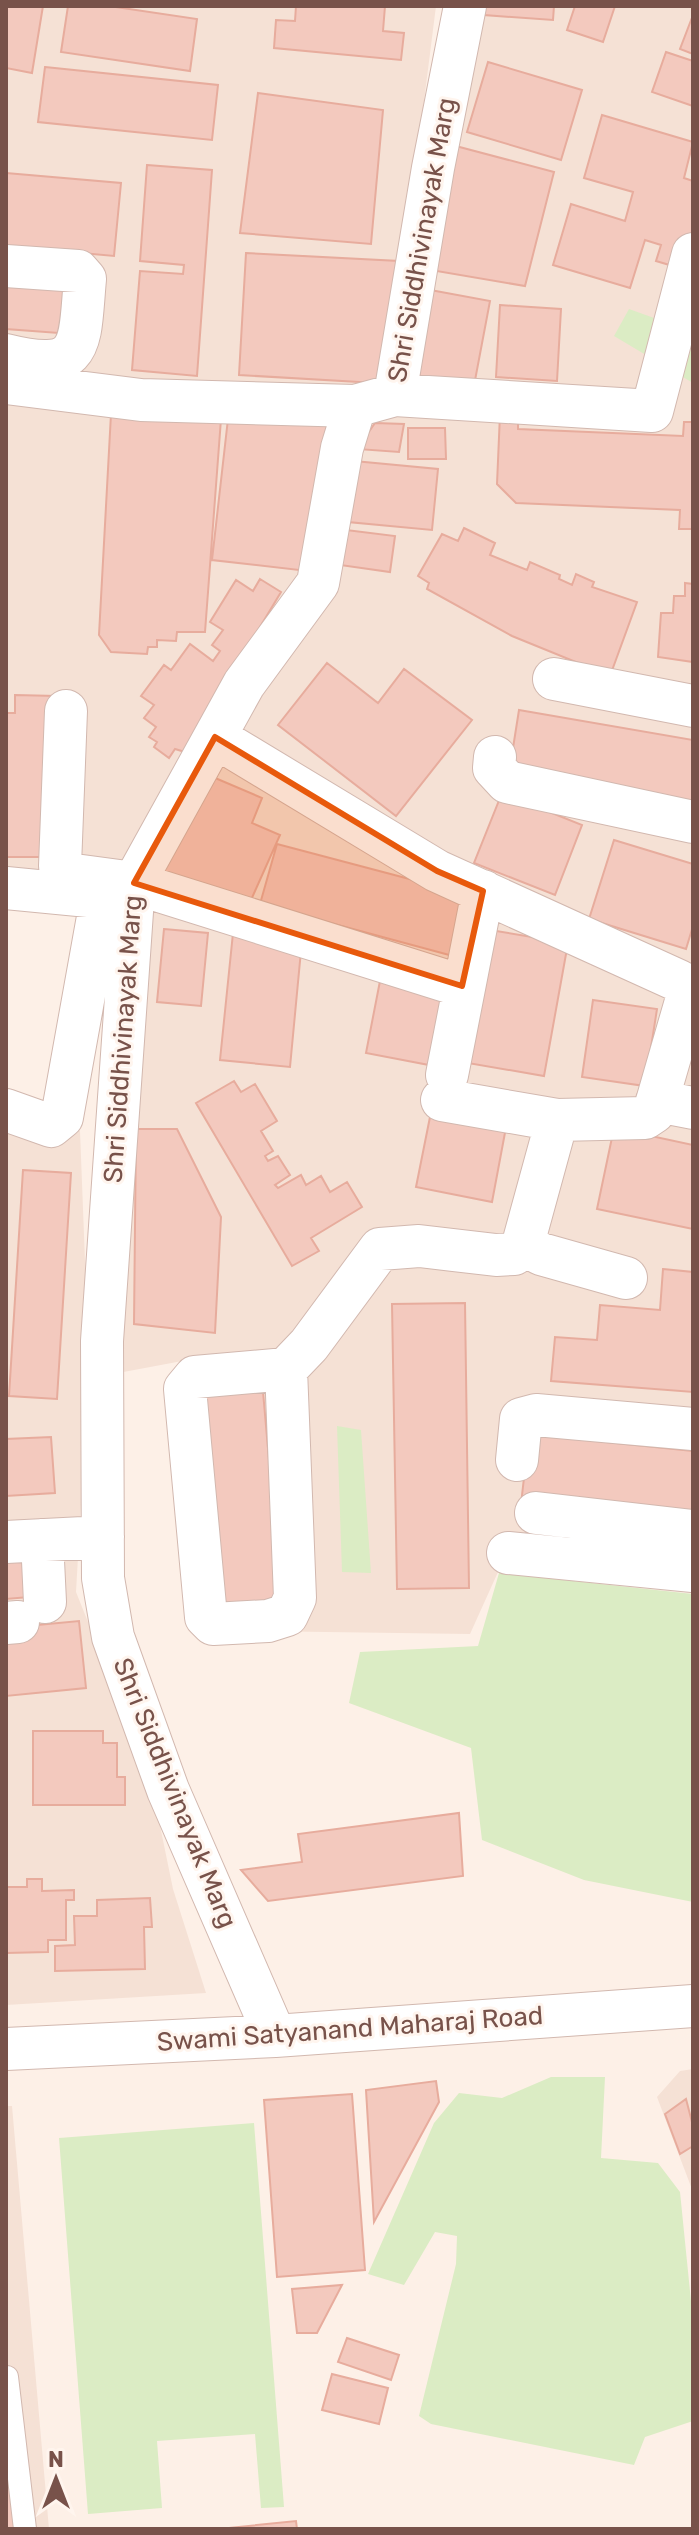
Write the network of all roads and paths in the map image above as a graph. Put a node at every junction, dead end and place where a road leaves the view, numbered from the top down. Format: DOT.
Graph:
graph roads {
  1 [pos="465,6"];
  2 [pos="693,254"];
  3 [pos="6,266"];
  4 [pos="21,372"];
  5 [pos="395,395"];
  6 [pos="355,406"];
  7 [pos="554,679"];
  8 [pos="693,706"];
  9 [pos="66,711"];
  10 [pos="215,737"];
  11 [pos="495,757"];
  12 [pos="693,822"];
  13 [pos="6,888"];
  14 [pos="483,891"];
  15 [pos="122,897"];
  16 [pos="462,986"];
  17 [pos="675,1104"];
  18 [pos="6,1110"];
  19 [pos="557,1120"];
  20 [pos="523,1244"];
  21 [pos="626,1278"];
  22 [pos="286,1369"];
  23 [pos="693,1429"];
  24 [pos="517,1460"];
  25 [pos="536,1513"];
  26 [pos="693,1531"];
  27 [pos="103,1537"];
  28 [pos="24,1541"];
  29 [pos="508,1553"];
  30 [pos="693,1571"];
  31 [pos="23,1616"];
  32 [pos="693,2006"];
  33 [pos="275,2036"];
  34 [pos="6,2049"];
  35 [pos="6,2370"];
  36 [pos="25,2529"];
  1 -- 5 [label="street, Shri Siddhivinayak Marg"];
  2 -- 5 [label="street"];
  3 -- 4 [label="street"];
  4 -- 6 [label="street"];
  5 -- 6 [label="street, Shri Siddhivinayak Marg"];
  6 -- 10 [label="street, Shri Siddhivinayak Marg"];
  7 -- 8 [label="street"];
  9 -- 15 [label="street"];
  10 -- 14 [label="street"];
  10 -- 15 [label="street, Shri Siddhivinayak Marg"];
  11 -- 12 [label="street"];
  13 -- 15 [label="street"];
  14 -- 16 [label="street"];
  14 -- 17 [label="street"];
  15 -- 16 [label="street"];
  15 -- 18 [label="street"];
  15 -- 27 [label="street, Shri Siddhivinayak Marg"];
  16 -- 19 [label="street"];
  17 -- 19 [label="street"];
  19 -- 20 [label="street"];
  20 -- 21 [label="street"];
  20 -- 22 [label="street"];
  22 -- 22 [label="street"];
  23 -- 24 [label="street"];
  25 -- 26 [label="street"];
  27 -- 28 [label="street"];
  27 -- 33 [label="street, Shri Siddhivinayak Marg"];
  28 -- 31 [label="street"];
  29 -- 30 [label="street"];
  32 -- 33 [label="street, Swami Satyanand Maharaj Road"];
  33 -- 34 [label="street, Swami Satyanand Maharaj Road"];
  35 -- 36 [label="lane"];
}
